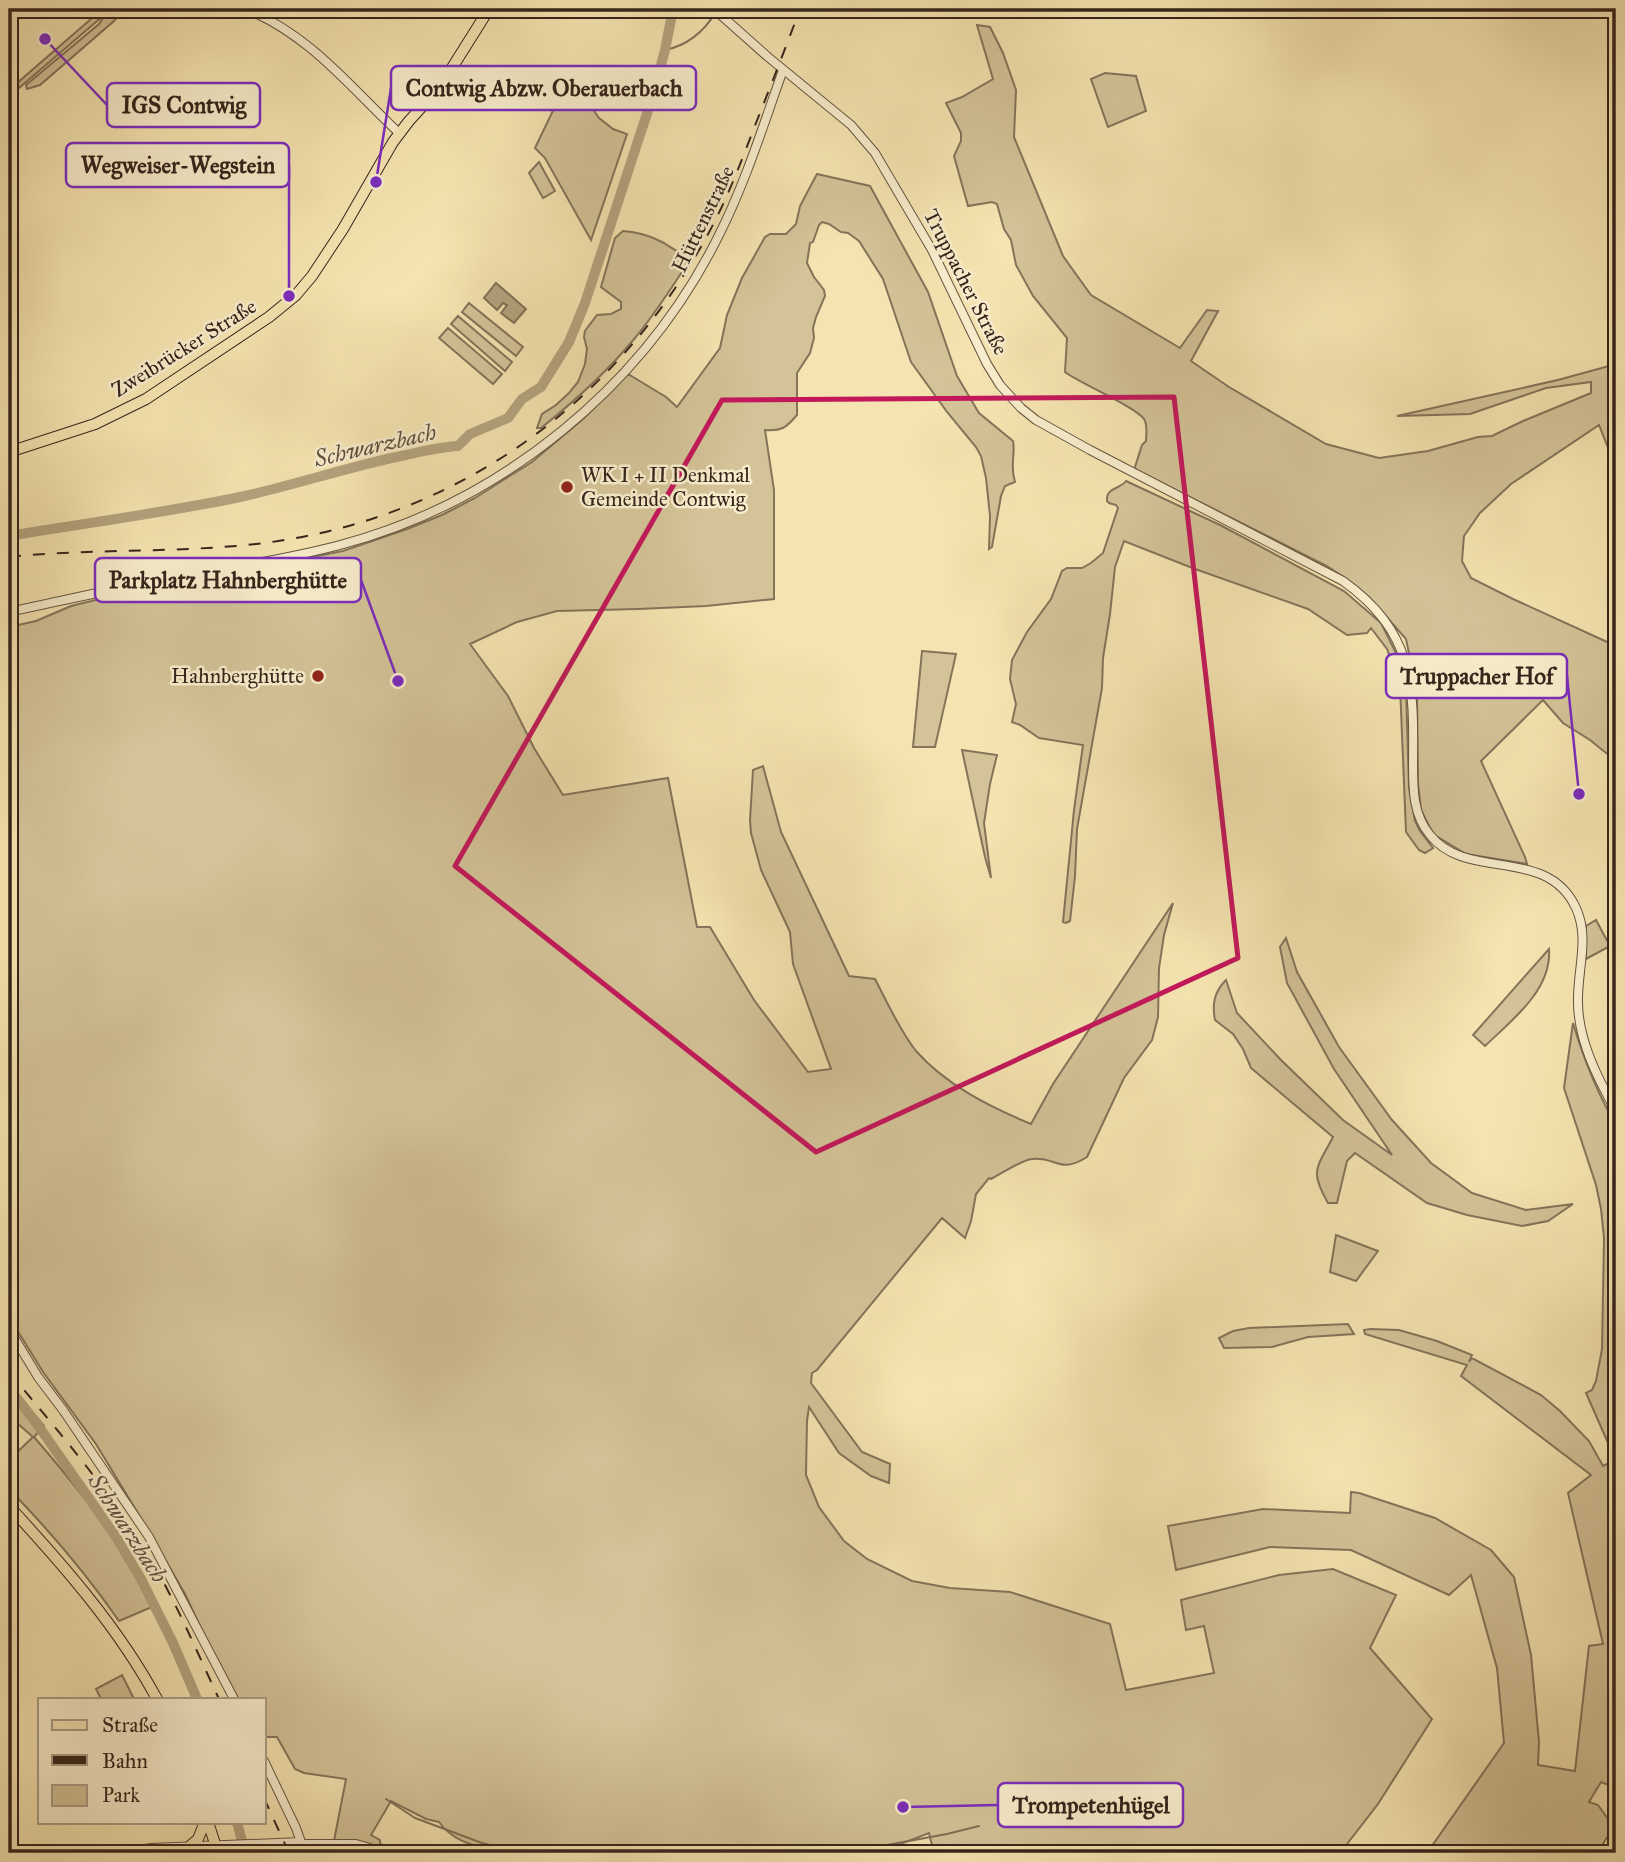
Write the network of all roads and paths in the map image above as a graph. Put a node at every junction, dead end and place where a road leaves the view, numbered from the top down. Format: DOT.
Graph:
graph roads {
  1 [pos="246,9"];
  2 [pos="489,9"];
  3 [pos="714,9"];
  4 [pos="783,70"];
  5 [pos="399,133"];
  6 [pos="9,452"];
  7 [pos="9,612"];
  8 [pos="1616,1111"];
  9 [pos="9,1329"];
  10 [pos="9,1506"];
  11 [pos="157,1698"];
  12 [pos="233,1698"];
  13 [pos="266,1765"];
  14 [pos="205,1824"];
  15 [pos="207,1824"];
  16 [pos="1616,1833"];
  17 [pos="302,1843"];
  18 [pos="190,1846"];
  19 [pos="217,1849"];
  20 [pos="138,1853"];
  21 [pos="309,1853"];
  22 [pos="387,1853"];
  23 [pos="1604,1853"];
  1 -- 5 [label="street"];
  2 -- 5 [label="main road, Zweibrücker Straße"];
  3 -- 4 [label="street, Truppacher Straße"];
  4 -- 7 [label="street, Hüttenstraße"];
  4 -- 8 [label="street, Truppacher Straße"];
  5 -- 6 [label="main road, Zweibrücker Straße"];
  9 -- 12 [label="street"];
  10 -- 11 [label="main road"];
  13 -- 17 [label="street"];
  14 -- 18 [label="main road"];
  15 -- 19 [label="main road"];
  16 -- 23 [label="main road"];
  17 -- 19 [label="street"];
  17 -- 21 [label="street"];
  17 -- 22 [label="street"];
  18 -- 19 [label="street"];
  18 -- 20 [label="street"];
}
